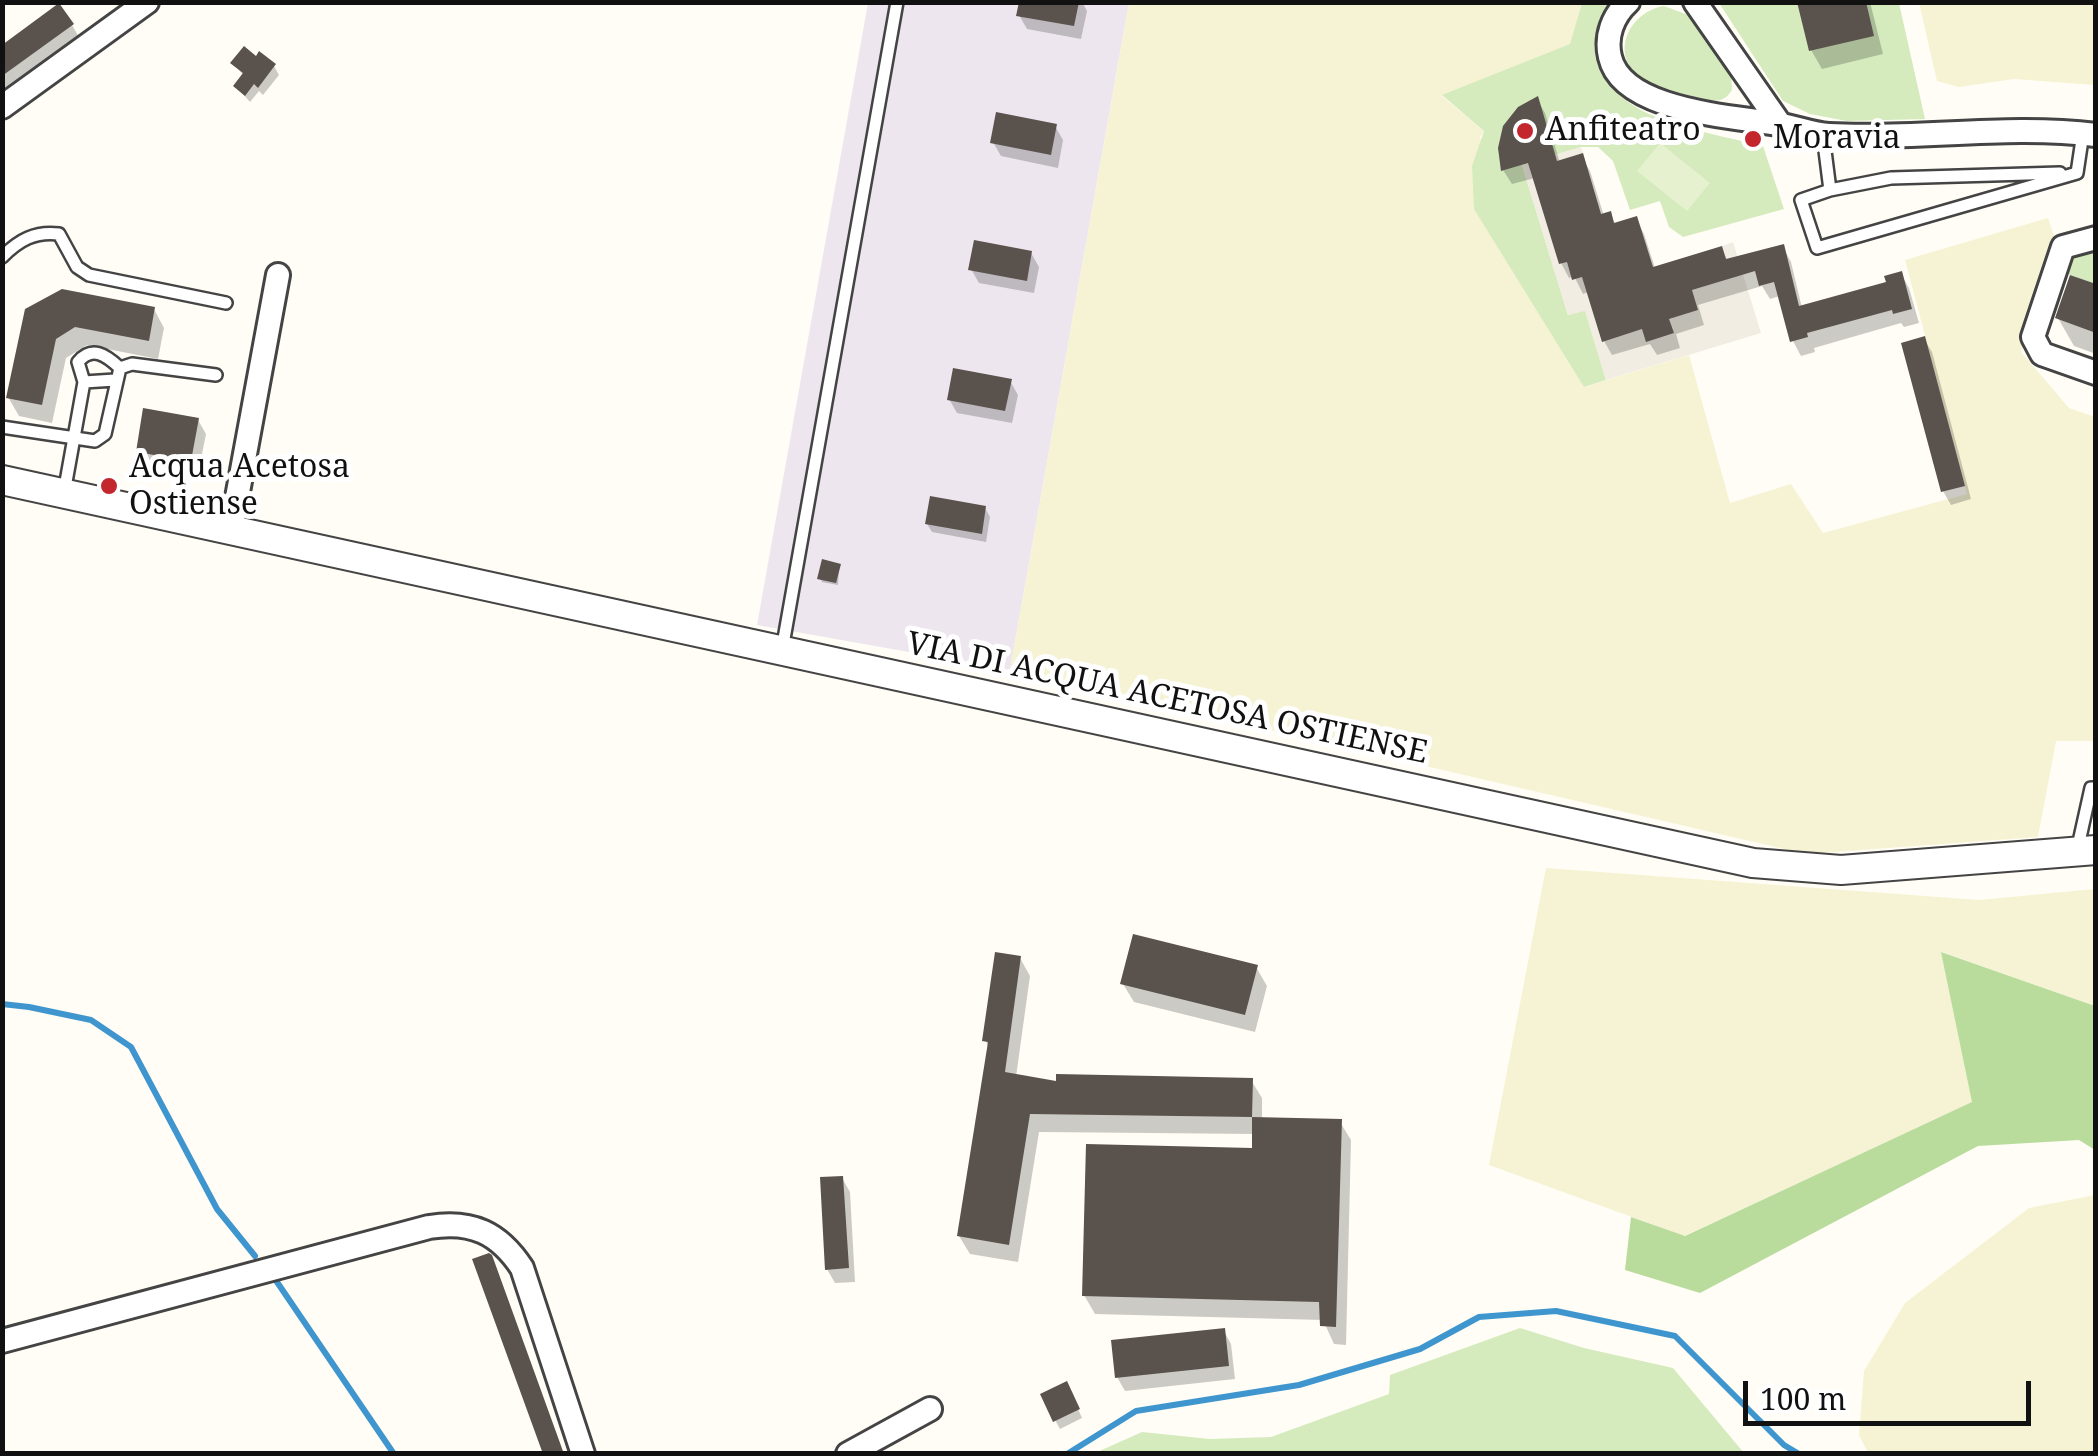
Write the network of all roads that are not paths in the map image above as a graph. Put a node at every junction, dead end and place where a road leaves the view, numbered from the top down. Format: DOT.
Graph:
graph roads {
  1 [pos="147,2"];
  2 [pos="897,2"];
  3 [pos="1628,2"];
  4 [pos="1696,2"];
  5 [pos="2,106"];
  6 [pos="1780,124"];
  7 [pos="1823,134"];
  8 [pos="2089,134"];
  9 [pos="2077,173"];
  10 [pos="1830,190"];
  11 [pos="2096,238"];
  12 [pos="2,257"];
  13 [pos="278,275"];
  14 [pos="226,303"];
  15 [pos="118,374"];
  16 [pos="2096,374"];
  17 [pos="216,375"];
  18 [pos="84,382"];
  19 [pos="2,427"];
  20 [pos="74,441"];
  21 [pos="2,480"];
  22 [pos="64,493"];
  23 [pos="231,530"];
  24 [pos="782,650"];
  25 [pos="2096,788"];
  26 [pos="2086,851"];
  27 [pos="2,1341"];
  28 [pos="930,1409"];
  29 [pos="583,1454"];
  30 [pos="848,1454"];
  1 -- 5 [label="street"];
  2 -- 24 [label="lane"];
  3 -- 6 [label="street"];
  4 -- 6 [label="street"];
  6 -- 7 [label="street"];
  7 -- 8 [label="street"];
  7 -- 10 [label="lane"];
  8 -- 9 [label="lane"];
  9 -- 10 [label="lane"];
  9 -- 10 [label="lane"];
  11 -- 16 [label="street"];
  12 -- 14 [label="lane"];
  13 -- 23 [label="street"];
  15 -- 17 [label="lane"];
  15 -- 18 [label="lane"];
  15 -- 18 [label="lane"];
  15 -- 20 [label="lane"];
  18 -- 20 [label="lane"];
  19 -- 20 [label="lane"];
  20 -- 22 [label="lane"];
  21 -- 22 [label="street, VIA DI ACQUA ACETOSA OSTIENSE"];
  22 -- 23 [label="street, VIA DI ACQUA ACETOSA OSTIENSE"];
  23 -- 24 [label="street, VIA DI ACQUA ACETOSA OSTIENSE"];
  24 -- 26 [label="street, VIA DI ACQUA ACETOSA OSTIENSE"];
  25 -- 26 [label="lane"];
  27 -- 29 [label="street"];
  28 -- 30 [label="street"];
}
